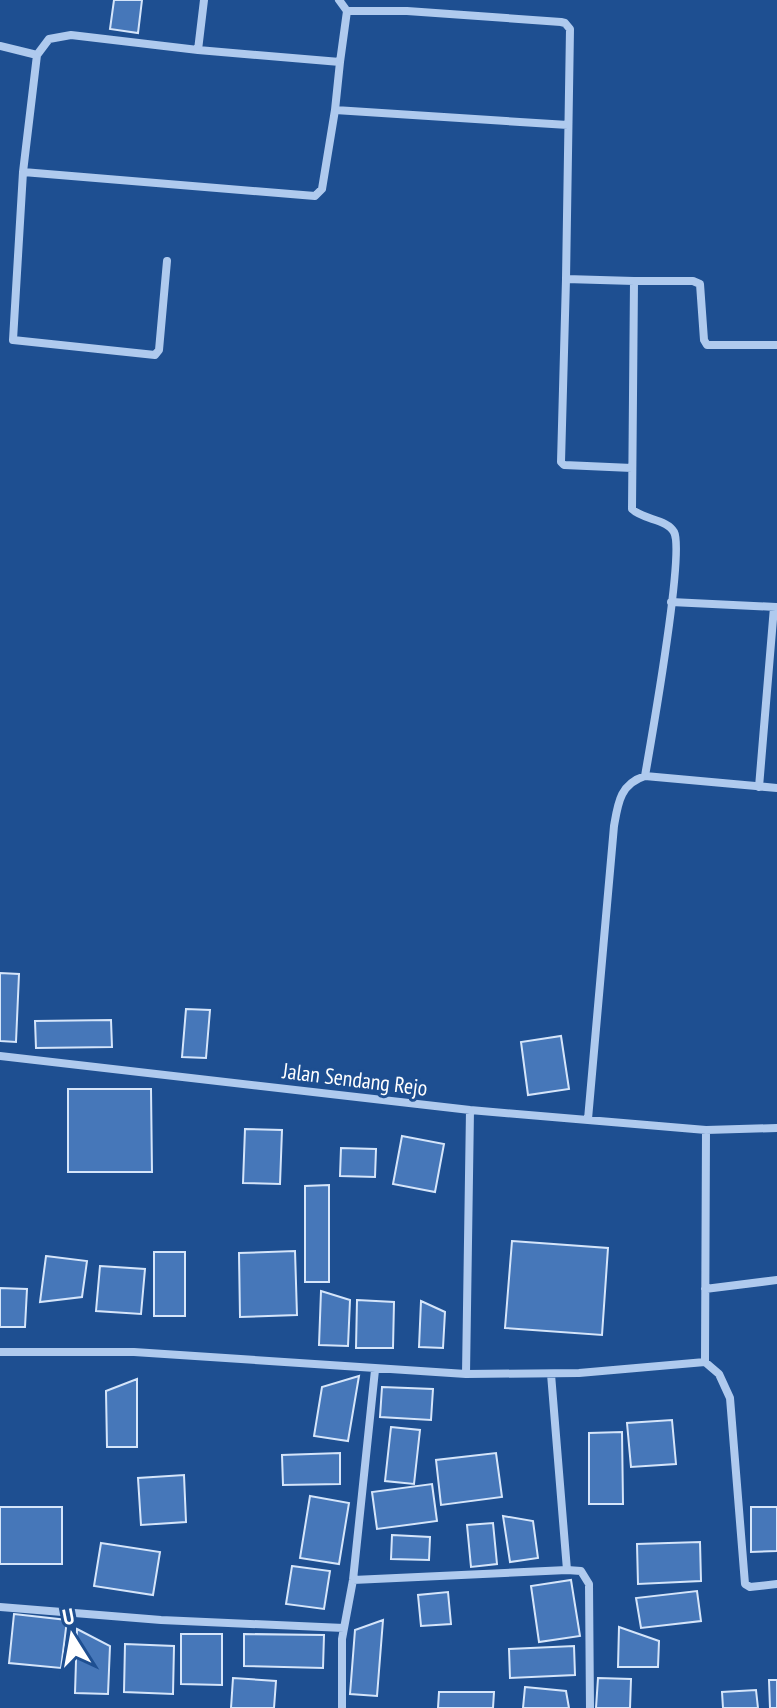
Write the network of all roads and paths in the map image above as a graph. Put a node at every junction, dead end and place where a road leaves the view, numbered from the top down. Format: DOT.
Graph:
graph roads {
  1 [pos="204,0"];
  2 [pos="339,0"];
  3 [pos="408,0"];
  4 [pos="347,11"];
  5 [pos="407,11"];
  6 [pos="0,46"];
  7 [pos="198,50"];
  8 [pos="37,55"];
  9 [pos="340,62"];
  10 [pos="335,110"];
  11 [pos="568,125"];
  12 [pos="23,172"];
  13 [pos="167,261"];
  14 [pos="566,279"];
  15 [pos="634,281"];
  16 [pos="777,345"];
  17 [pos="632,468"];
  18 [pos="671,602"];
  19 [pos="776,608"];
  20 [pos="645,776"];
  21 [pos="759,787"];
  22 [pos="777,788"];
  23 [pos="0,1056"];
  24 [pos="470,1110"];
  25 [pos="588,1119"];
  26 [pos="777,1128"];
  27 [pos="706,1130"];
  28 [pos="777,1280"];
  29 [pos="705,1289"];
  30 [pos="0,1352"];
  31 [pos="705,1362"];
  32 [pos="375,1370"];
  33 [pos="466,1374"];
  34 [pos="551,1374"];
  35 [pos="567,1570"];
  36 [pos="353,1580"];
  37 [pos="777,1584"];
  38 [pos="0,1607"];
  39 [pos="344,1628"];
  40 [pos="342,1708"];
  41 [pos="590,1708"];
  1 -- 7 [label="street"];
  2 -- 4 [label="street"];
  3 -- 5 [label="street"];
  4 -- 5 [label="street"];
  4 -- 9 [label="street"];
  5 -- 11 [label="street"];
  6 -- 8 [label="street"];
  7 -- 8 [label="street"];
  7 -- 9 [label="street"];
  8 -- 12 [label="street"];
  9 -- 10 [label="street"];
  10 -- 11 [label="street"];
  10 -- 12 [label="street"];
  11 -- 14 [label="street"];
  12 -- 13 [label="street"];
  14 -- 15 [label="street"];
  14 -- 17 [label="street"];
  15 -- 16 [label="street"];
  15 -- 17 [label="street"];
  17 -- 18 [label="street"];
  18 -- 19 [label="street"];
  18 -- 20 [label="street"];
  19 -- 21 [label="street"];
  20 -- 21 [label="street"];
  20 -- 25 [label="street"];
  21 -- 22 [label="street"];
  23 -- 24 [label="street, Jalan Sendang Rejo"];
  24 -- 25 [label="street, Jalan Sendang Rejo"];
  24 -- 33 [label="street"];
  25 -- 27 [label="street, Jalan Sendang Rejo"];
  26 -- 27 [label="street, Jalan Sendang Rejo"];
  27 -- 29 [label="street"];
  28 -- 29 [label="street"];
  29 -- 31 [label="street"];
  30 -- 32 [label="street"];
  31 -- 34 [label="street"];
  31 -- 37 [label="street"];
  32 -- 33 [label="street"];
  32 -- 36 [label="street"];
  33 -- 34 [label="street"];
  34 -- 35 [label="street"];
  35 -- 36 [label="street"];
  35 -- 41 [label="street"];
  36 -- 39 [label="street"];
  38 -- 39 [label="street"];
  39 -- 40 [label="street"];
}
